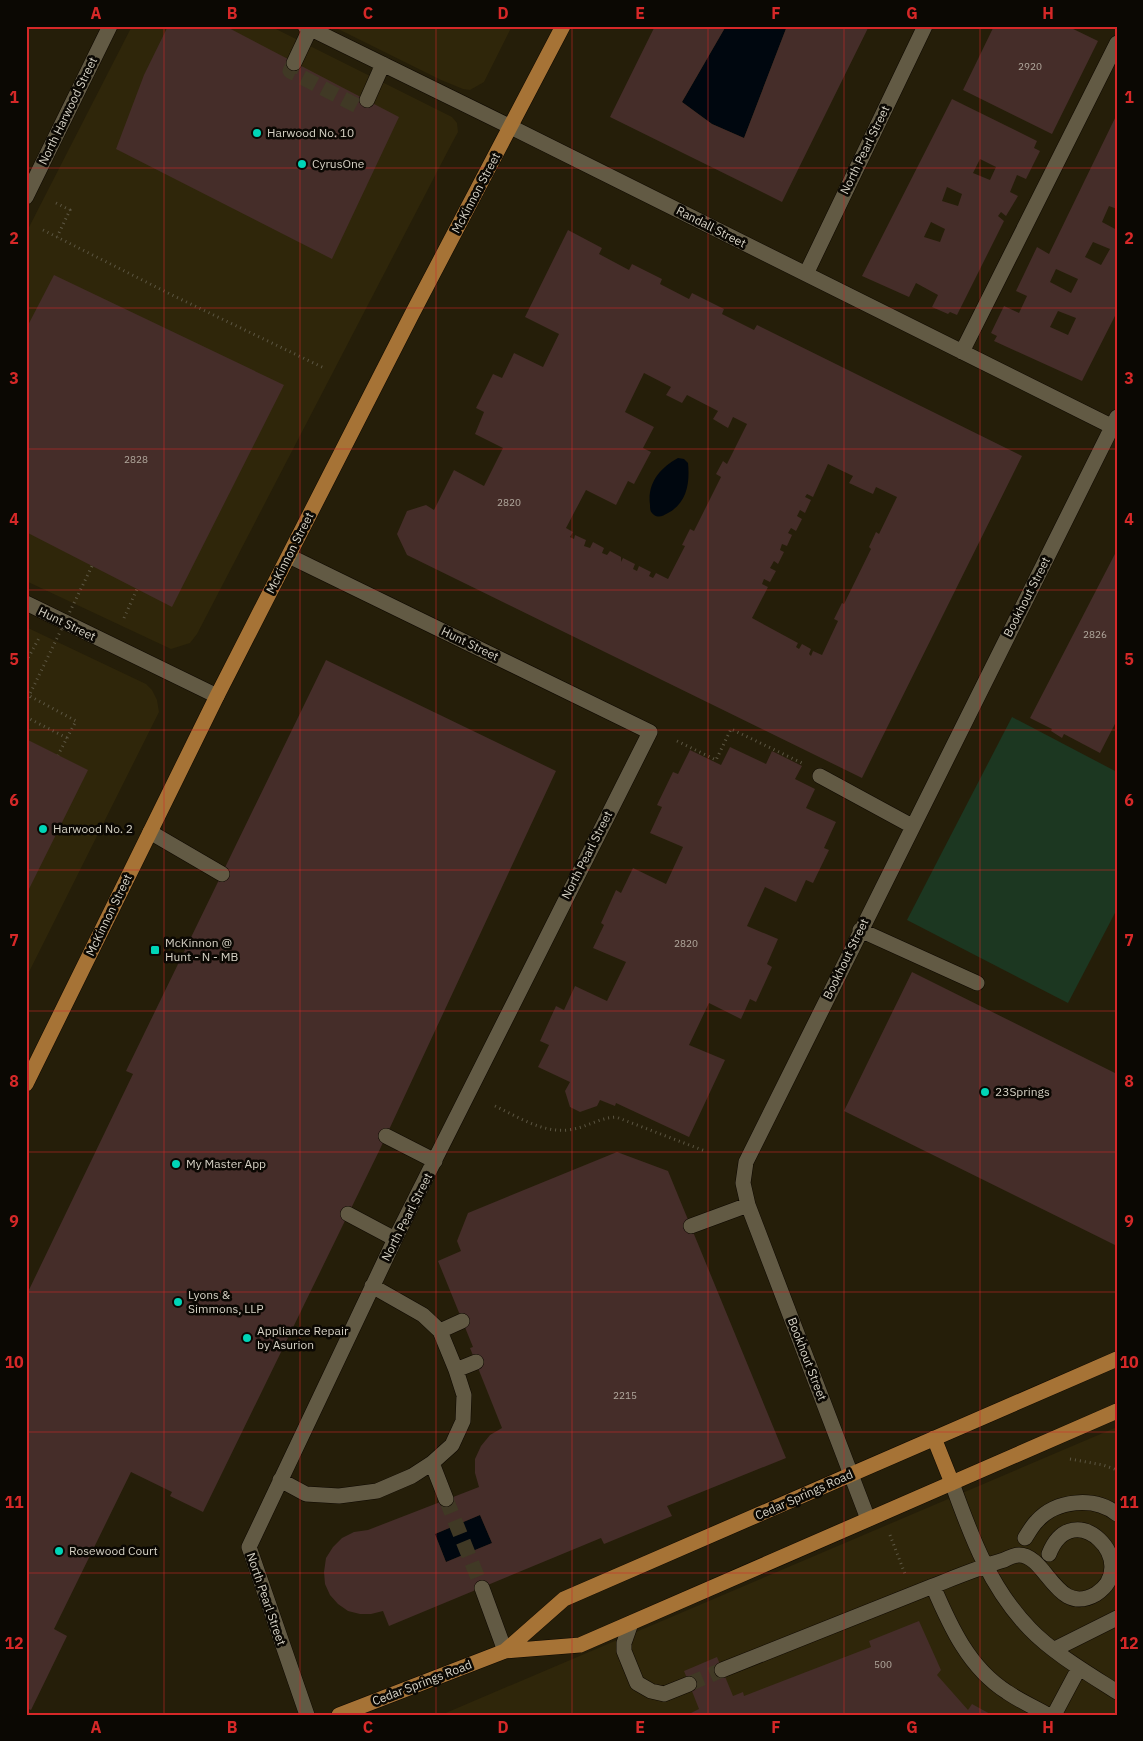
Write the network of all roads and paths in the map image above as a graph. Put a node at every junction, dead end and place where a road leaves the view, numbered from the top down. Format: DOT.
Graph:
graph roads {
  1 [pos="110,26"];
  2 [pos="563,26"];
  3 [pos="925,26"];
  4 [pos="308,28"];
  5 [pos="1117,43"];
  6 [pos="294,62"];
  7 [pos="383,64"];
  8 [pos="367,100"];
  9 [pos="510,127"];
  10 [pos="26,197"];
  11 [pos="56,203"];
  12 [pos="43,230"];
  13 [pos="57,237"];
  14 [pos="806,274"];
  15 [pos="962,352"];
  16 [pos="324,368"];
  17 [pos="1115,424"];
  18 [pos="289,556"];
  19 [pos="92,566"];
  20 [pos="138,590"];
  21 [pos="26,603"];
  22 [pos="124,618"];
  23 [pos="39,638"];
  24 [pos="26,662"];
  25 [pos="26,694"];
  26 [pos="217,696"];
  27 [pos="26,702"];
  28 [pos="26,717"];
  29 [pos="650,732"];
  30 [pos="67,738"];
  31 [pos="677,741"];
  32 [pos="58,755"];
  33 [pos="807,766"];
  34 [pos="820,776"];
  35 [pos="912,826"];
  36 [pos="150,832"];
  37 [pos="222,874"];
  38 [pos="860,930"];
  39 [pos="977,983"];
  40 [pos="26,1084"];
  41 [pos="495,1106"];
  42 [pos="386,1136"];
  43 [pos="704,1151"];
  44 [pos="435,1161"];
  45 [pos="748,1205"];
  46 [pos="348,1214"];
  47 [pos="691,1226"];
  48 [pos="395,1239"];
  49 [pos="372,1286"];
  50 [pos="462,1321"];
  51 [pos="440,1331"];
  52 [pos="1117,1359"];
  53 [pos="476,1362"];
  54 [pos="456,1370"];
  55 [pos="1117,1411"];
  56 [pos="934,1438"];
  57 [pos="1070,1459"];
  58 [pos="432,1463"];
  59 [pos="1117,1470"];
  60 [pos="850,1474"];
  61 [pos="280,1480"];
  62 [pos="952,1483"];
  63 [pos="446,1499"];
  64 [pos="1117,1514"];
  65 [pos="868,1519"];
  66 [pos="1025,1538"];
  67 [pos="1049,1554"];
  68 [pos="984,1566"];
  69 [pos="933,1586"];
  70 [pos="482,1588"];
  71 [pos="1117,1618"];
  72 [pos="631,1623"];
  73 [pos="1055,1650"];
  74 [pos="505,1651"];
  75 [pos="1079,1668"];
  76 [pos="722,1670"];
  77 [pos="688,1684"];
  78 [pos="1117,1692"];
  79 [pos="307,1715"];
  80 [pos="339,1715"];
  81 [pos="1048,1715"];
  82 [pos="1054,1715"];
  1 -- 10 [label="street, North Harwood Street"];
  2 -- 9 [label="main road, McKinnon Street"];
  3 -- 14 [label="street, North Pearl Street"];
  4 -- 6 [label="street"];
  4 -- 7 [label="street, Randall Street"];
  5 -- 15 [label="street"];
  7 -- 8 [label="street"];
  7 -- 9 [label="street, Randall Street"];
  9 -- 14 [label="street, Randall Street"];
  9 -- 18 [label="main road, McKinnon Street"];
  11 -- 13 [label="path"];
  12 -- 13 [label="path"];
  13 -- 16 [label="path"];
  14 -- 15 [label="street, Randall Street"];
  15 -- 17 [label="street, Randall Street"];
  17 -- 35 [label="street, Bookhout Street"];
  18 -- 26 [label="main road, McKinnon Street"];
  18 -- 29 [label="street, Hunt Street"];
  19 -- 27 [label="path, bridge"];
  20 -- 22 [label="path"];
  21 -- 26 [label="street, Hunt Street"];
  23 -- 24 [label="path"];
  25 -- 30 [label="path"];
  26 -- 36 [label="main road, McKinnon Street"];
  28 -- 30 [label="path"];
  29 -- 44 [label="street, North Pearl Street"];
  30 -- 32 [label="path"];
  31 -- 33 [label="path"];
  34 -- 35 [label="street"];
  35 -- 38 [label="street, Bookhout Street"];
  36 -- 37 [label="street"];
  36 -- 40 [label="main road, McKinnon Street"];
  38 -- 39 [label="street"];
  38 -- 45 [label="street, Bookhout Street"];
  41 -- 43 [label="path"];
  42 -- 44 [label="street"];
  44 -- 48 [label="street, North Pearl Street"];
  45 -- 47 [label="street"];
  45 -- 60 [label="street, Bookhout Street"];
  46 -- 48 [label="street"];
  48 -- 49 [label="street, North Pearl Street"];
  49 -- 51 [label="street"];
  49 -- 61 [label="street, North Pearl Street"];
  50 -- 51 [label="street"];
  51 -- 54 [label="street"];
  52 -- 56 [label="main road, Cedar Springs Road"];
  53 -- 54 [label="street"];
  54 -- 58 [label="street"];
  55 -- 62 [label="main road, Cedar Springs Road"];
  56 -- 60 [label="main road, Cedar Springs Road"];
  56 -- 62 [label="main road"];
  57 -- 59 [label="path"];
  58 -- 61 [label="street"];
  58 -- 63 [label="street"];
  60 -- 65 [label="street, Bookhout Street"];
  60 -- 74 [label="main road, Cedar Springs Road"];
  61 -- 79 [label="street, North Pearl Street"];
  62 -- 65 [label="main road, Cedar Springs Road"];
  62 -- 68 [label="street"];
  64 -- 66 [label="street"];
  65 -- 72 [label="main road, Cedar Springs Road"];
  67 -- 68 [label="street"];
  68 -- 69 [label="street"];
  68 -- 73 [label="street"];
  69 -- 76 [label="street"];
  69 -- 81 [label="street"];
  70 -- 74 [label="street"];
  71 -- 73 [label="street"];
  72 -- 74 [label="main road, Cedar Springs Road"];
  72 -- 77 [label="street"];
  73 -- 75 [label="street"];
  74 -- 80 [label="main road, Cedar Springs Road"];
  75 -- 78 [label="street"];
  75 -- 82 [label="street"];
}
